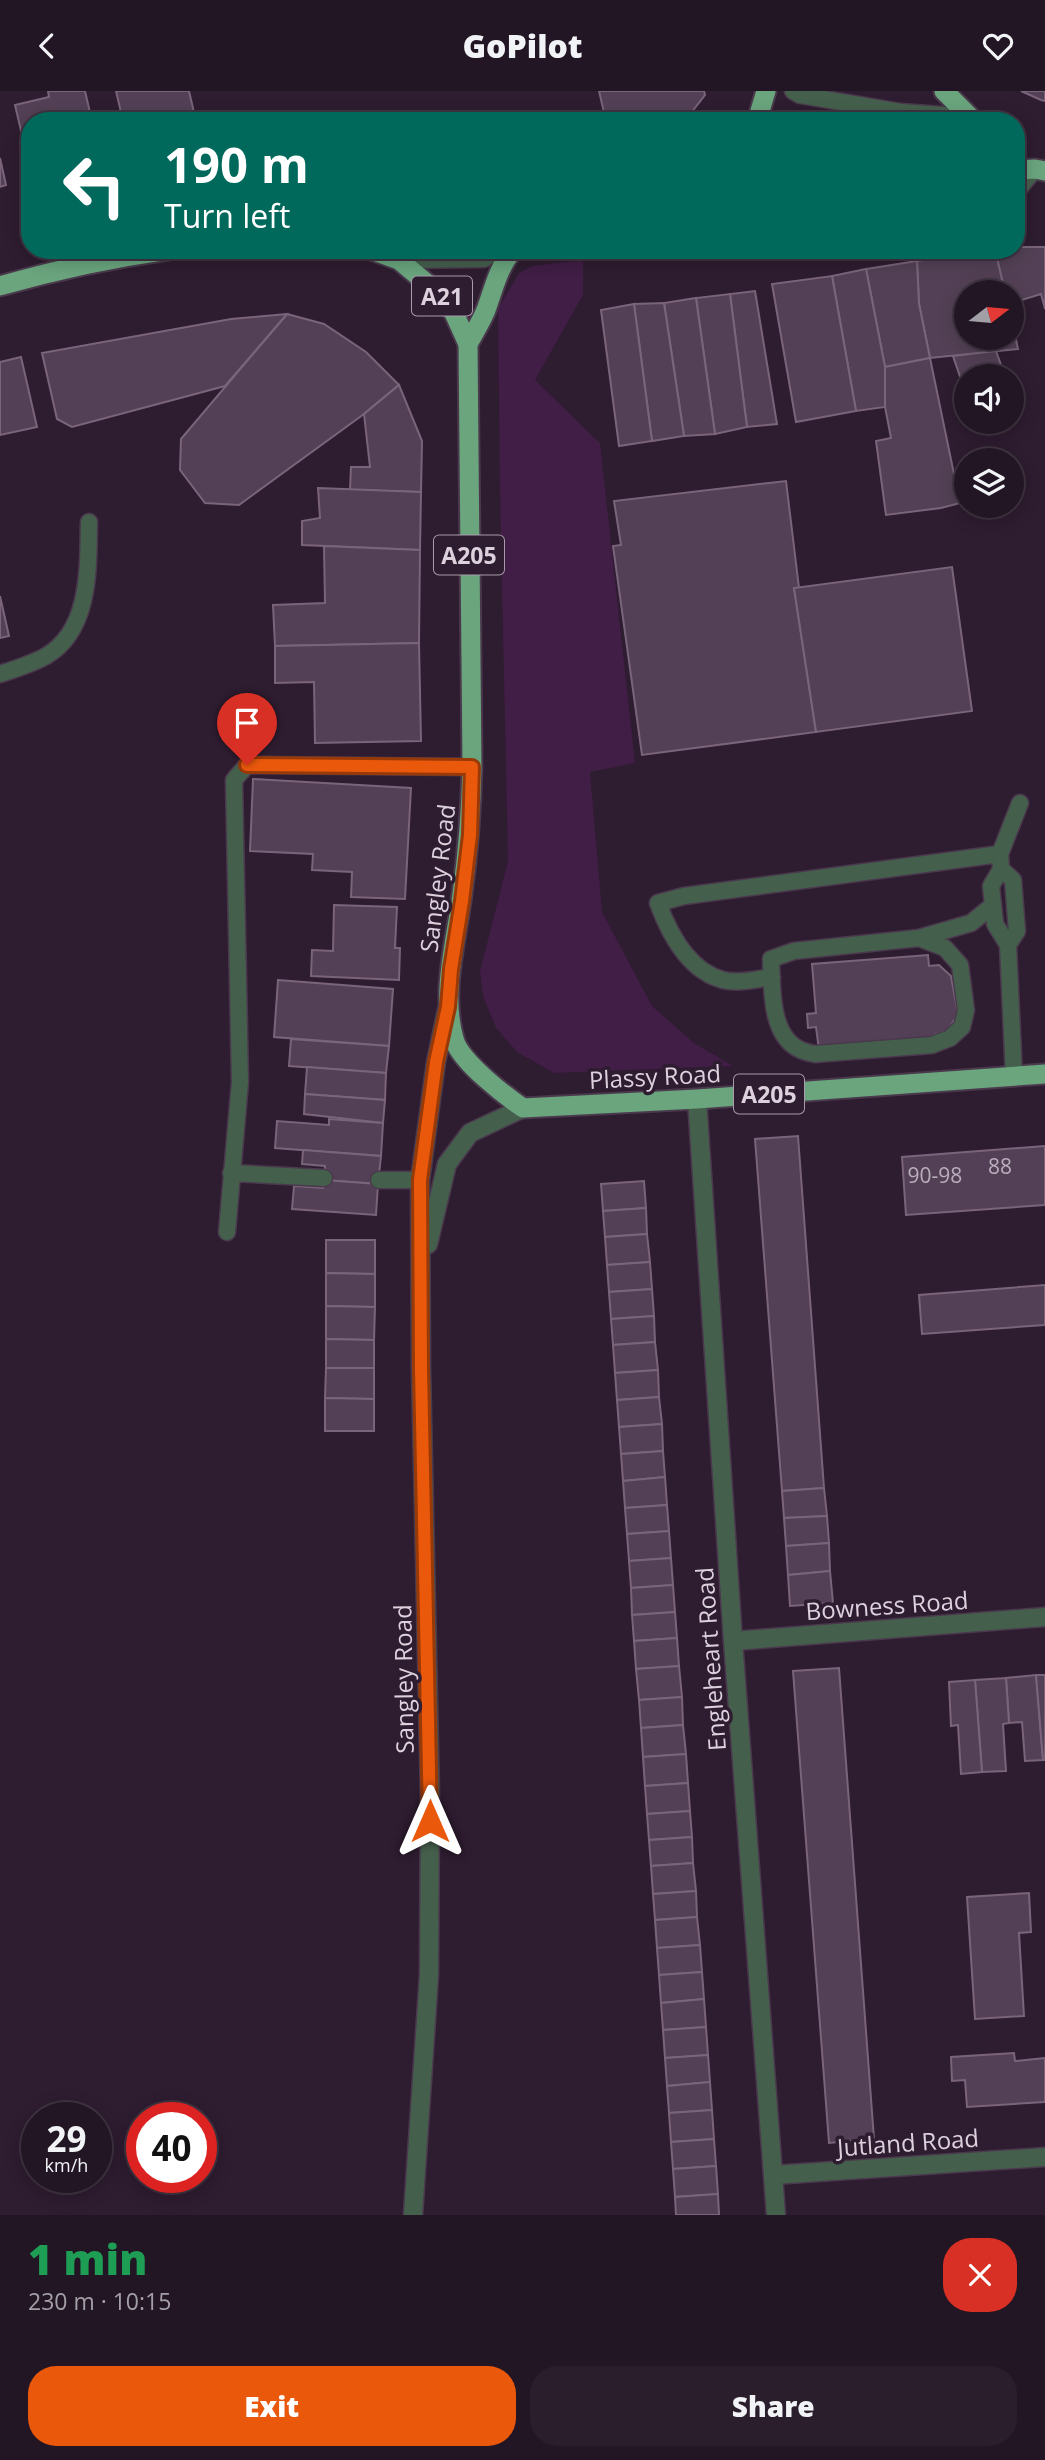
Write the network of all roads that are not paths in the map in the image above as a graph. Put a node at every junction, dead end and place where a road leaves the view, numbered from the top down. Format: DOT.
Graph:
graph roads {
  1 [pos="766,91"];
  2 [pos="793,91"];
  3 [pos="944,91"];
  4 [pos="760,112"];
  5 [pos="901,112"];
  6 [pos="964,112"];
  7 [pos="111,259"];
  8 [pos="484,259"];
  9 [pos="506,259"];
  10 [pos="399,260"];
  11 [pos="0,286"];
  12 [pos="468,344"];
  13 [pos="89,522"];
  14 [pos="0,674"];
  15 [pos="472,767"];
  16 [pos="1020,803"];
  17 [pos="1000,861"];
  18 [pos="992,906"];
  19 [pos="919,938"];
  20 [pos="1008,945"];
  21 [pos="772,977"];
  22 [pos="448,1007"];
  23 [pos="1045,1074"];
  24 [pos="1014,1077"];
  25 [pos="697,1099"];
  26 [pos="523,1108"];
  27 [pos="231,1173"];
  28 [pos="324,1178"];
  29 [pos="379,1179"];
  30 [pos="420,1180"];
  31 [pos="227,1232"];
  32 [pos="422,1268"];
  33 [pos="1045,1617"];
  34 [pos="733,1641"];
  35 [pos="1045,2157"];
  36 [pos="773,2175"];
  37 [pos="413,2215"];
  38 [pos="776,2215"];
  1 -- 4 [label="highway"];
  2 -- 5 [label="lane"];
  3 -- 6 [label="highway"];
  7 -- 11 [label="highway"];
  8 -- 10 [label="lane"];
  9 -- 12 [label="highway, Sangley Road / A205"];
  10 -- 12 [label="highway, A21"];
  12 -- 15 [label="highway, Sangley Road / A205"];
  13 -- 14 [label="lane"];
  15 -- 22 [label="highway, Sangley Road / A205"];
  15 -- 27 [label="lane"];
  16 -- 17 [label="lane"];
  17 -- 18 [label="lane"];
  17 -- 20 [label="lane"];
  17 -- 21 [label="lane"];
  18 -- 19 [label="lane"];
  18 -- 20 [label="lane"];
  19 -- 21 [label="lane"];
  19 -- 21 [label="lane"];
  20 -- 24 [label="lane"];
  22 -- 26 [label="highway, A205"];
  22 -- 30 [label="street, Sangley Road"];
  23 -- 24 [label="highway, Plassy Road / A205"];
  24 -- 25 [label="highway, Plassy Road / A205"];
  25 -- 26 [label="highway, Plassy Road / A205"];
  25 -- 34 [label="street, Engleheart Road"];
  26 -- 32 [label="street, Sangley Road"];
  27 -- 28 [label="lane"];
  27 -- 31 [label="lane"];
  29 -- 30 [label="lane"];
  30 -- 32 [label="street, Sangley Road"];
  32 -- 37 [label="street, Sangley Road"];
  33 -- 34 [label="street, Bowness Road"];
  34 -- 36 [label="street, Engleheart Road"];
  35 -- 36 [label="street, Jutland Road"];
  36 -- 38 [label="street, Engleheart Road"];
}
